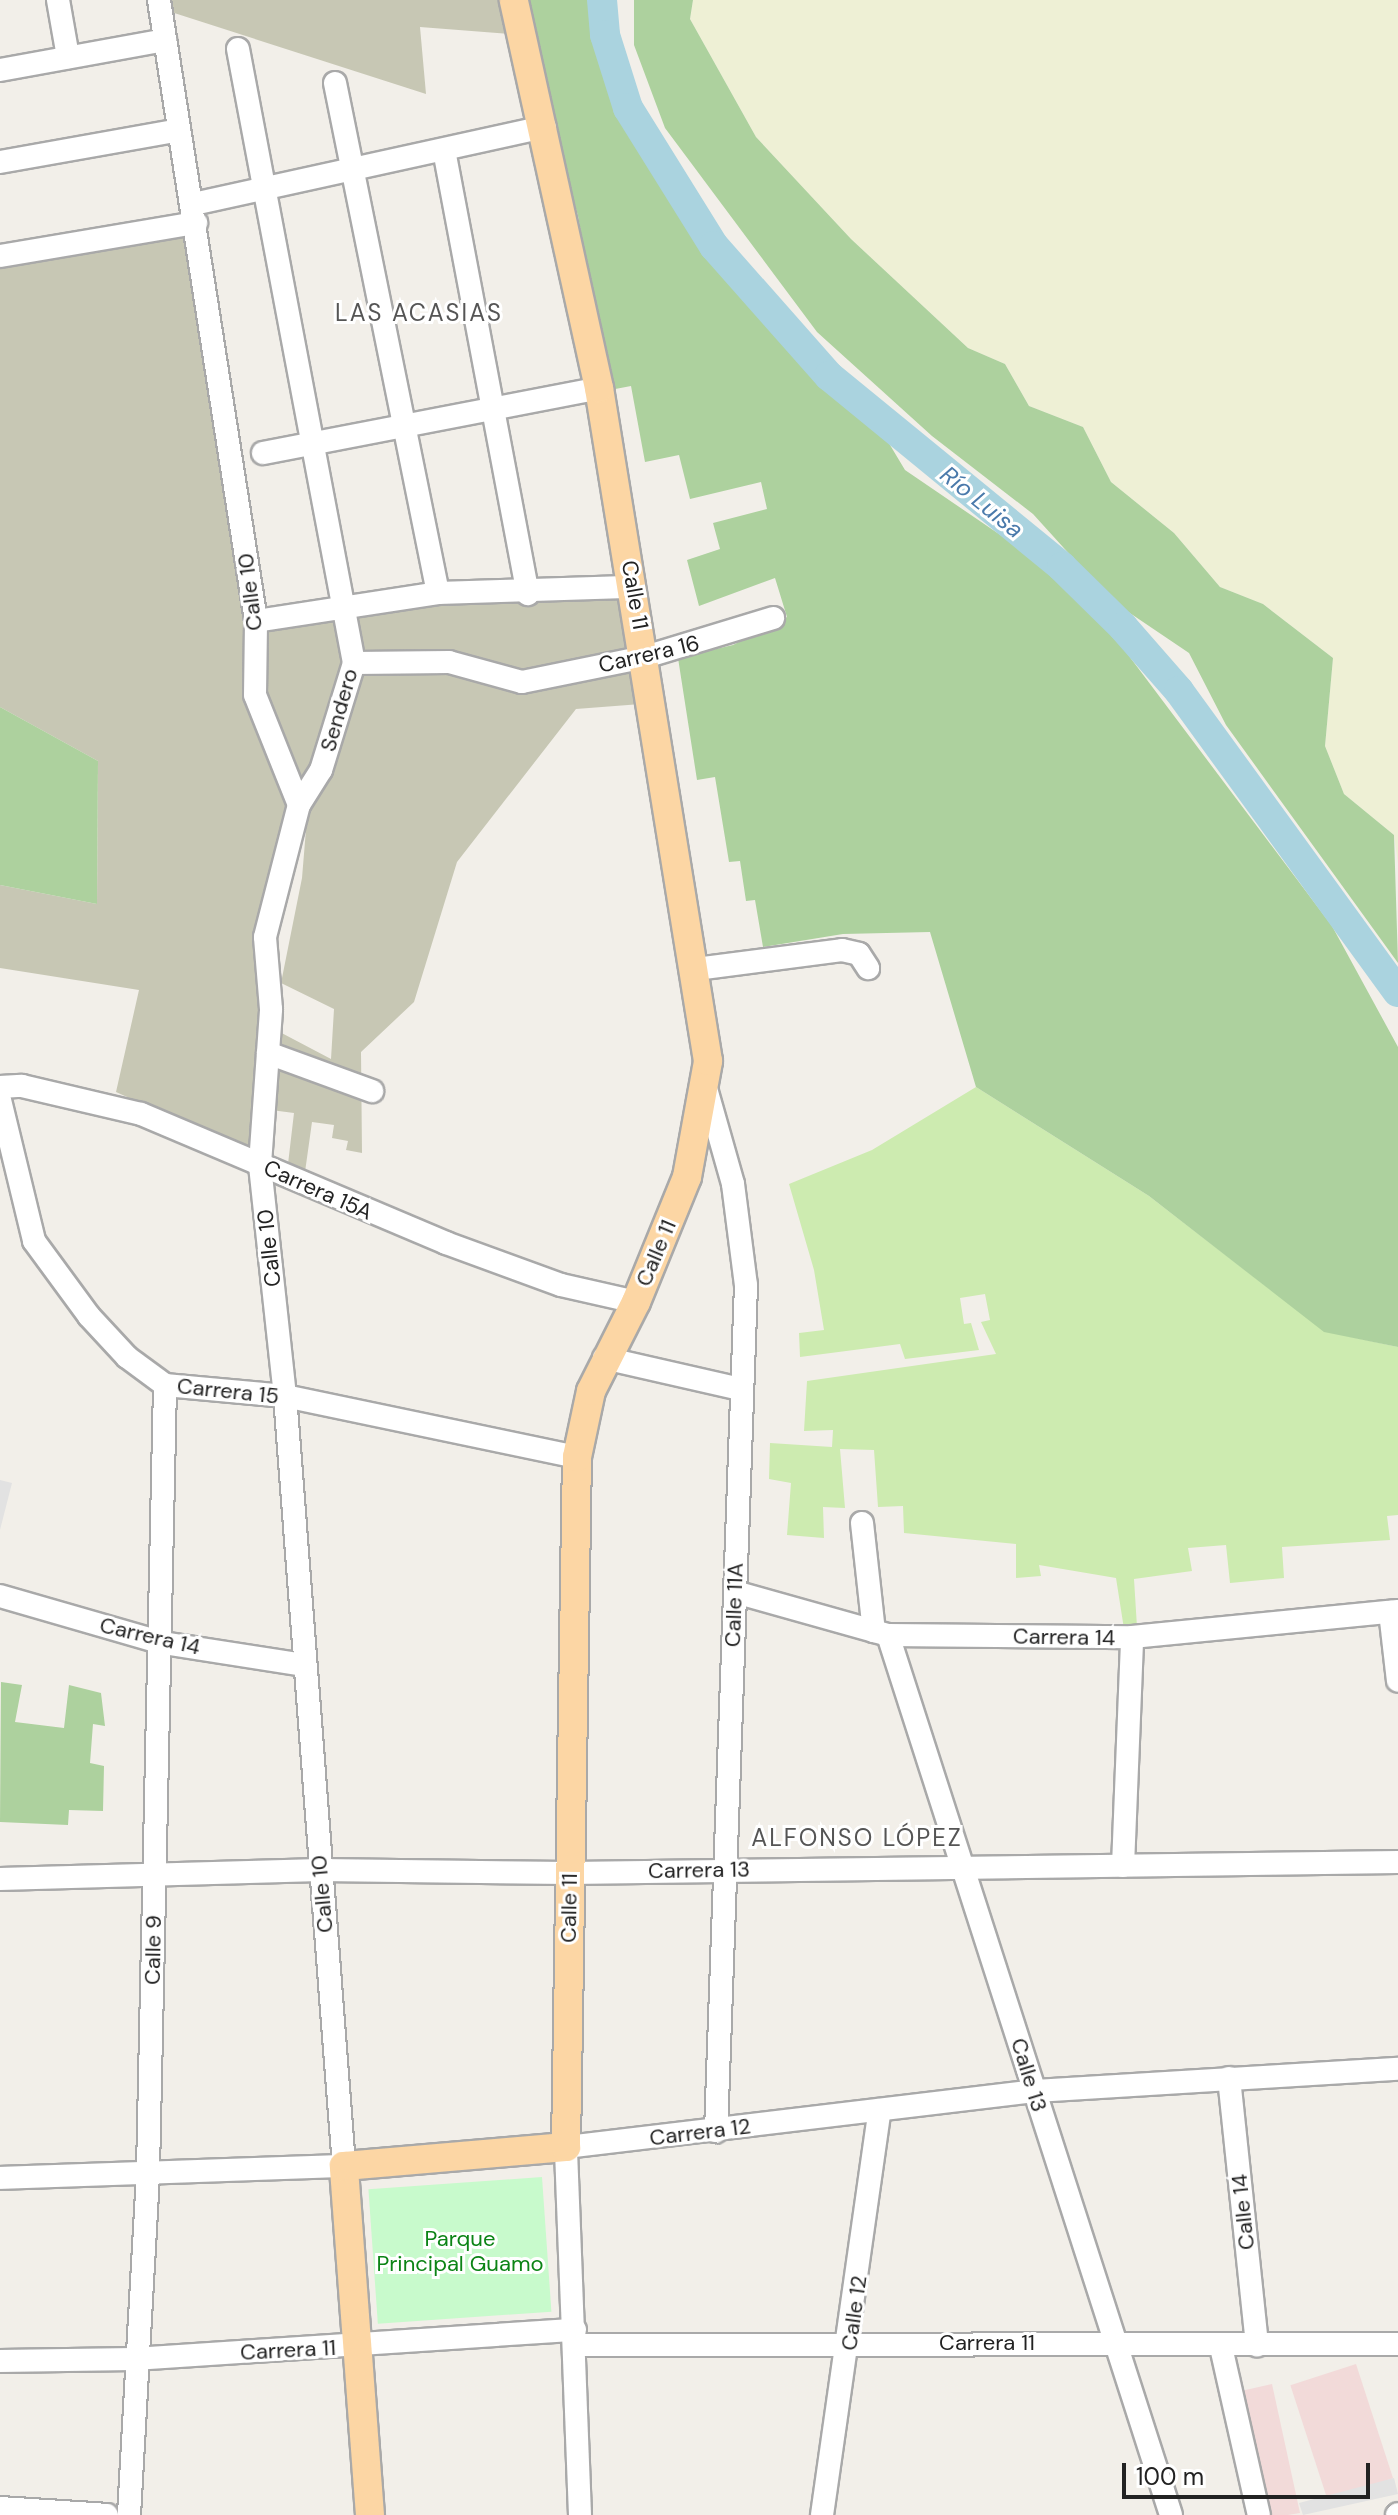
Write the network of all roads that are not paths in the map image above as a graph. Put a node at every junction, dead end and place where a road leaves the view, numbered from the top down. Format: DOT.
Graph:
graph roads {
  1 [pos="58,0"];
  2 [pos="159,0"];
  3 [pos="514,0"];
  4 [pos="165,40"];
  5 [pos="238,49"];
  6 [pos="68,57"];
  7 [pos="0,70"];
  8 [pos="335,83"];
  9 [pos="545,127"];
  10 [pos="179,130"];
  11 [pos="444,150"];
  12 [pos="0,162"];
  13 [pos="354,169"];
  14 [pos="263,189"];
  15 [pos="195,213"];
  16 [pos="0,256"];
  17 [pos="599,388"];
  18 [pos="494,407"];
  19 [pos="404,426"];
  20 [pos="312,444"];
  21 [pos="263,453"];
  22 [pos="634,587"];
  23 [pos="438,593"];
  24 [pos="528,594"];
  25 [pos="345,609"];
  26 [pos="773,618"];
  27 [pos="256,621"];
  28 [pos="645,657"];
  29 [pos="354,663"];
  30 [pos="299,805"];
  31 [pos="868,968"];
  32 [pos="696,969"];
  33 [pos="268,1053"];
  34 [pos="705,1084"];
  35 [pos="0,1087"];
  36 [pos="372,1091"];
  37 [pos="0,1100"];
  38 [pos="260,1164"];
  39 [pos="636,1302"];
  40 [pos="604,1358"];
  41 [pos="165,1385"];
  42 [pos="741,1389"];
  43 [pos="285,1396"];
  44 [pos="577,1457"];
  45 [pos="862,1523"];
  46 [pos="735,1592"];
  47 [pos="0,1596"];
  48 [pos="1394,1611"];
  49 [pos="881,1633"];
  50 [pos="1132,1637"];
  51 [pos="163,1643"];
  52 [pos="303,1665"];
  53 [pos="1398,1681"];
  54 [pos="1398,1862"];
  55 [pos="965,1865"];
  56 [pos="1123,1866"];
  57 [pos="724,1869"];
  58 [pos="320,1870"];
  59 [pos="569,1873"];
  60 [pos="154,1877"];
  61 [pos="0,1879"];
  62 [pos="1398,2069"];
  63 [pos="1229,2078"];
  64 [pos="1034,2091"];
  65 [pos="880,2110"];
  66 [pos="716,2131"];
  67 [pos="566,2147"];
  68 [pos="344,2166"];
  69 [pos="148,2171"];
  70 [pos="0,2178"];
  71 [pos="575,2338"];
  72 [pos="850,2342"];
  73 [pos="1113,2343"];
  74 [pos="1398,2344"];
  75 [pos="360,2346"];
  76 [pos="1257,2346"];
  77 [pos="1221,2347"];
  78 [pos="134,2359"];
  79 [pos="0,2361"];
  80 [pos="0,2508"];
  81 [pos="107,2515"];
  82 [pos="129,2515"];
  83 [pos="370,2515"];
  84 [pos="580,2515"];
  85 [pos="822,2515"];
  86 [pos="1171,2515"];
  87 [pos="1259,2515"];
  1 -- 6 [label="street"];
  2 -- 4 [label="street, Calle 10"];
  3 -- 9 [label="main road, Calle 11"];
  4 -- 6 [label="street"];
  4 -- 10 [label="street, Calle 10"];
  5 -- 14 [label="street, Sendero"];
  6 -- 7 [label="street"];
  8 -- 13 [label="street"];
  9 -- 11 [label="street"];
  9 -- 17 [label="main road, Calle 11"];
  10 -- 12 [label="street"];
  10 -- 15 [label="street, Calle 10"];
  11 -- 13 [label="street"];
  11 -- 18 [label="street"];
  13 -- 14 [label="street"];
  13 -- 19 [label="street"];
  14 -- 15 [label="street"];
  14 -- 20 [label="street, Sendero"];
  15 -- 16 [label="street"];
  15 -- 27 [label="street, Calle 10"];
  17 -- 18 [label="street"];
  17 -- 22 [label="main road, Calle 11"];
  18 -- 19 [label="street"];
  18 -- 24 [label="street"];
  19 -- 20 [label="street"];
  19 -- 23 [label="street"];
  20 -- 21 [label="street"];
  20 -- 25 [label="street, Sendero"];
  22 -- 24 [label="street"];
  22 -- 28 [label="main road, Calle 11"];
  23 -- 24 [label="street"];
  23 -- 25 [label="street"];
  25 -- 27 [label="street"];
  25 -- 29 [label="street, Sendero"];
  26 -- 28 [label="street, Carrera 16"];
  27 -- 30 [label="street, Calle 10"];
  28 -- 29 [label="street, Carrera 16"];
  28 -- 32 [label="main road, Calle 11"];
  29 -- 30 [label="street, Sendero"];
  30 -- 33 [label="street, Calle 10"];
  31 -- 32 [label="street"];
  32 -- 34 [label="main road, Calle 11"];
  33 -- 36 [label="street"];
  33 -- 38 [label="street, Calle 10"];
  34 -- 39 [label="main road, Calle 11"];
  34 -- 42 [label="street, Calle 11A"];
  35 -- 38 [label="street, Carrera 15A"];
  37 -- 41 [label="street, Carrera 15"];
  38 -- 39 [label="street, Carrera 15A"];
  38 -- 43 [label="street, Calle 10"];
  39 -- 40 [label="main road, Calle 11"];
  40 -- 42 [label="street"];
  40 -- 44 [label="main road, Calle 11"];
  41 -- 43 [label="street, Carrera 15"];
  41 -- 51 [label="street, Calle 9"];
  42 -- 46 [label="street, Calle 11A"];
  43 -- 44 [label="street, Carrera 15"];
  43 -- 52 [label="street, Calle 10"];
  44 -- 59 [label="main road, Calle 11"];
  45 -- 49 [label="street, Calle 13"];
  46 -- 49 [label="street, Carrera 14"];
  46 -- 57 [label="street, Calle 11A"];
  47 -- 51 [label="street, Carrera 14"];
  48 -- 50 [label="street, Carrera 14"];
  48 -- 53 [label="street"];
  49 -- 50 [label="street, Carrera 14"];
  49 -- 55 [label="street, Calle 13"];
  50 -- 56 [label="street"];
  51 -- 52 [label="street, Carrera 14"];
  51 -- 60 [label="street, Calle 9"];
  52 -- 58 [label="street, Calle 10"];
  54 -- 56 [label="street, Carrera 13"];
  55 -- 56 [label="street, Carrera 13"];
  55 -- 57 [label="street, Carrera 13"];
  55 -- 64 [label="street, Calle 13"];
  57 -- 59 [label="street, Carrera 13"];
  57 -- 66 [label="street, Calle 11A"];
  58 -- 59 [label="street, Carrera 13"];
  58 -- 60 [label="street, Carrera 13"];
  58 -- 68 [label="street, Calle 10"];
  59 -- 67 [label="main road, Calle 11"];
  60 -- 61 [label="street, Carrera 13"];
  60 -- 69 [label="street, Calle 9"];
  62 -- 63 [label="street, Carrera 12"];
  63 -- 64 [label="street, Carrera 12"];
  63 -- 76 [label="street, Calle 14"];
  64 -- 65 [label="street, Carrera 12"];
  64 -- 73 [label="street, Calle 13"];
  65 -- 66 [label="street, Carrera 12"];
  65 -- 72 [label="street, Calle 12"];
  66 -- 67 [label="street, Carrera 12"];
  67 -- 68 [label="main road, Carrera 12"];
  67 -- 71 [label="street, Calle 11"];
  68 -- 69 [label="street, Carrera 12"];
  68 -- 75 [label="main road, Calle 10"];
  69 -- 70 [label="street, Carrera 12"];
  69 -- 78 [label="street, Calle 9"];
  71 -- 72 [label="street, Carrera 11"];
  71 -- 75 [label="street, Carrera 11"];
  71 -- 84 [label="street, Calle 11"];
  72 -- 73 [label="street, Carrera 11"];
  72 -- 85 [label="street, Calle 12"];
  73 -- 77 [label="street, Carrera 11"];
  73 -- 86 [label="street, Calle 13"];
  74 -- 76 [label="street, Carrera 11"];
  75 -- 78 [label="street, Carrera 11"];
  75 -- 83 [label="main road, Calle 10"];
  76 -- 77 [label="street, Carrera 11"];
  77 -- 87 [label="street"];
  78 -- 79 [label="street, Carrera 11"];
  78 -- 82 [label="street, Calle 9"];
  80 -- 81 [label="street"];
}
